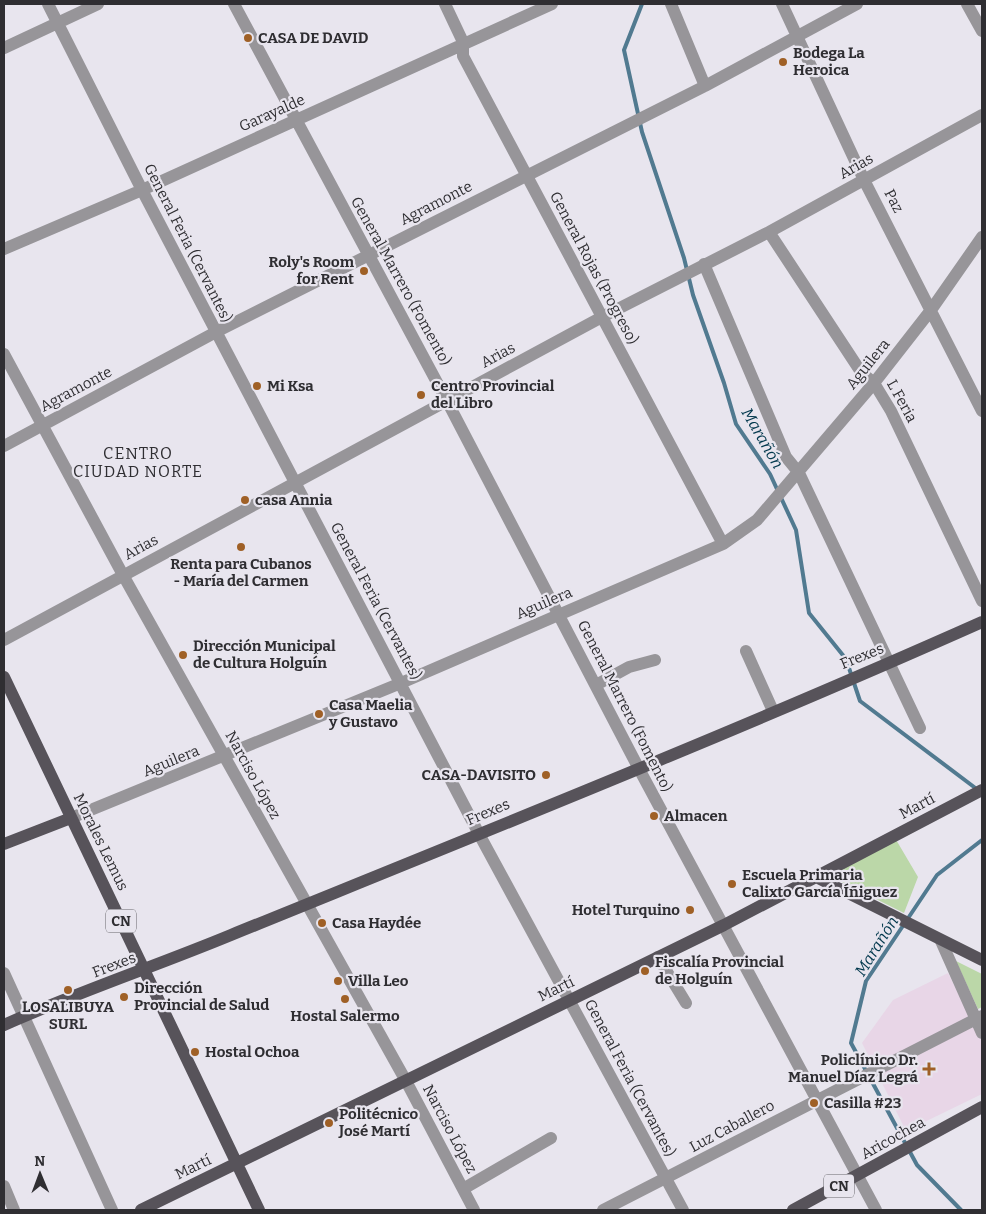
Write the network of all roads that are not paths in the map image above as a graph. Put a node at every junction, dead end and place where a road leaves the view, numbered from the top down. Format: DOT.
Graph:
graph roads {
  1 [pos="48,4"];
  2 [pos="98,4"];
  3 [pos="234,4"];
  4 [pos="445,4"];
  5 [pos="552,4"];
  6 [pos="671,4"];
  7 [pos="782,4"];
  8 [pos="857,4"];
  9 [pos="967,4"];
  10 [pos="58,22"];
  11 [pos="982,31"];
  12 [pos="796,37"];
  13 [pos="463,42"];
  14 [pos="4,48"];
  15 [pos="705,86"];
  16 [pos="982,115"];
  17 [pos="296,121"];
  18 [pos="526,176"];
  19 [pos="864,180"];
  20 [pos="142,190"];
  21 [pos="769,232"];
  22 [pos="982,237"];
  23 [pos="4,250"];
  24 [pos="368,255"];
  25 [pos="701,266"];
  26 [pos="931,310"];
  27 [pos="602,317"];
  28 [pos="216,332"];
  29 [pos="4,354"];
  30 [pos="874,383"];
  31 [pos="447,400"];
  32 [pos="982,411"];
  33 [pos="44,426"];
  34 [pos="4,446"];
  35 [pos="799,472"];
  36 [pos="295,483"];
  37 [pos="723,544"];
  38 [pos="123,575"];
  39 [pos="982,601"];
  40 [pos="559,614"];
  41 [pos="982,622"];
  42 [pos="4,640"];
  43 [pos="746,651"];
  44 [pos="655,660"];
  45 [pos="889,663"];
  46 [pos="4,677"];
  47 [pos="401,683"];
  48 [pos="596,685"];
  49 [pos="773,711"];
  50 [pos="920,728"];
  51 [pos="225,757"];
  52 [pos="638,768"];
  53 [pos="982,790"];
  54 [pos="71,818"];
  55 [pos="479,834"];
  56 [pos="4,844"];
  57 [pos="816,877"];
  58 [pos="307,904"];
  59 [pos="724,924"];
  60 [pos="940,941"];
  61 [pos="658,957"];
  62 [pos="982,960"];
  63 [pos="145,970"];
  64 [pos="4,974"];
  65 [pos="571,1001"];
  66 [pos="686,1003"];
  67 [pos="24,1016"];
  68 [pos="979,1017"];
  69 [pos="4,1025"];
  70 [pos="982,1033"];
  71 [pos="406,1081"];
  72 [pos="815,1100"];
  73 [pos="982,1107"];
  74 [pos="551,1138"];
  75 [pos="238,1164"];
  76 [pos="857,1176"];
  77 [pos="666,1178"];
  78 [pos="4,1186"];
  79 [pos="463,1189"];
  80 [pos="14,1210"];
  81 [pos="112,1210"];
  82 [pos="141,1210"];
  83 [pos="259,1210"];
  84 [pos="474,1210"];
  85 [pos="603,1210"];
  86 [pos="683,1210"];
  87 [pos="793,1210"];
  88 [pos="876,1210"];
  1 -- 10 [label="street, General Feria (Cervantes)"];
  2 -- 10 [label="street"];
  3 -- 17 [label="street, General Marrero (Fomento)"];
  4 -- 13 [label="street, General Rojas (Progreso)"];
  5 -- 13 [label="street, Garayalde"];
  6 -- 15 [label="street"];
  7 -- 12 [label="street, Paz"];
  8 -- 12 [label="street, Agramonte"];
  9 -- 11 [label="street"];
  10 -- 14 [label="street"];
  10 -- 20 [label="street, General Feria (Cervantes)"];
  12 -- 15 [label="street, Agramonte"];
  12 -- 19 [label="street, Paz"];
  13 -- 17 [label="street, Garayalde"];
  13 -- 18 [label="street, General Rojas (Progreso)"];
  15 -- 18 [label="street, Agramonte"];
  16 -- 19 [label="street, Arias"];
  17 -- 20 [label="street, Garayalde"];
  17 -- 24 [label="street, General Marrero (Fomento)"];
  18 -- 24 [label="street, Agramonte"];
  18 -- 27 [label="street, General Rojas (Progreso)"];
  19 -- 21 [label="street, Arias"];
  19 -- 26 [label="street, Paz"];
  20 -- 23 [label="street, Garayalde"];
  20 -- 28 [label="street, General Feria (Cervantes)"];
  21 -- 25 [label="street, Arias"];
  21 -- 30 [label="street, L Feria"];
  22 -- 26 [label="street, Aguilera"];
  24 -- 28 [label="street, Agramonte"];
  24 -- 31 [label="street, General Marrero (Fomento)"];
  25 -- 27 [label="street, Arias"];
  25 -- 35 [label="street"];
  26 -- 30 [label="street, Aguilera"];
  26 -- 32 [label="street, Paz"];
  27 -- 31 [label="street, Arias"];
  27 -- 37 [label="street, General Rojas (Progreso)"];
  28 -- 33 [label="street, Agramonte"];
  28 -- 36 [label="street, General Feria (Cervantes)"];
  29 -- 33 [label="street, Narciso López"];
  30 -- 35 [label="street, Aguilera"];
  30 -- 39 [label="street, L Feria"];
  31 -- 36 [label="street, Arias"];
  31 -- 40 [label="street, General Marrero (Fomento)"];
  33 -- 34 [label="street, Agramonte"];
  33 -- 38 [label="street, Narciso López"];
  35 -- 37 [label="street, Aguilera"];
  35 -- 45 [label="street"];
  36 -- 38 [label="street, Arias"];
  36 -- 47 [label="street, General Feria (Cervantes)"];
  37 -- 40 [label="street, Aguilera"];
  38 -- 42 [label="street, Arias"];
  38 -- 51 [label="street, Narciso López"];
  40 -- 47 [label="street, Aguilera"];
  40 -- 48 [label="street, General Marrero (Fomento)"];
  41 -- 45 [label="main road, Frexes"];
  43 -- 49 [label="street"];
  44 -- 48 [label="street"];
  45 -- 49 [label="main road, Frexes"];
  45 -- 50 [label="street"];
  46 -- 54 [label="main road, Morales Lemus / CN"];
  47 -- 51 [label="street, Aguilera"];
  47 -- 55 [label="street, General Feria (Cervantes)"];
  48 -- 52 [label="street, General Marrero (Fomento)"];
  49 -- 52 [label="main road, Frexes"];
  51 -- 54 [label="street, Aguilera"];
  51 -- 58 [label="street, Narciso López"];
  52 -- 55 [label="main road, Frexes"];
  52 -- 59 [label="street, General Marrero (Fomento)"];
  53 -- 57 [label="main road, Martí"];
  54 -- 56 [label="main road, Aguilera"];
  54 -- 63 [label="main road, Morales Lemus / CN"];
  55 -- 58 [label="main road, Frexes"];
  55 -- 65 [label="street, General Feria (Cervantes)"];
  57 -- 59 [label="main road, Martí"];
  57 -- 60 [label="main road"];
  58 -- 63 [label="main road, Frexes"];
  58 -- 71 [label="street, Narciso López"];
  59 -- 61 [label="main road, Martí"];
  59 -- 72 [label="street, General Marrero (Fomento)"];
  60 -- 62 [label="main road"];
  60 -- 68 [label="street"];
  61 -- 65 [label="main road, Martí"];
  61 -- 66 [label="street"];
  63 -- 67 [label="main road, Frexes"];
  63 -- 75 [label="main road, Morales Lemus / CN"];
  64 -- 67 [label="street"];
  65 -- 71 [label="main road, Martí"];
  65 -- 77 [label="street, General Feria (Cervantes)"];
  67 -- 69 [label="main road, Frexes"];
  67 -- 81 [label="street"];
  68 -- 70 [label="street"];
  68 -- 72 [label="street, Luz Caballero"];
  71 -- 75 [label="main road, Martí"];
  71 -- 79 [label="street, Narciso López"];
  72 -- 76 [label="street, General Marrero (Fomento)"];
  72 -- 77 [label="street, Luz Caballero"];
  73 -- 76 [label="main road, Aricochea / CN"];
  74 -- 79 [label="street"];
  75 -- 82 [label="main road, Martí"];
  75 -- 83 [label="main road, Morales Lemus / CN"];
  76 -- 87 [label="main road, Aricochea / CN"];
  76 -- 88 [label="street, General Marrero (Fomento)"];
  77 -- 85 [label="street, Luz Caballero"];
  77 -- 86 [label="street, General Feria (Cervantes)"];
  78 -- 80 [label="street"];
  79 -- 84 [label="street, Narciso López"];
}
